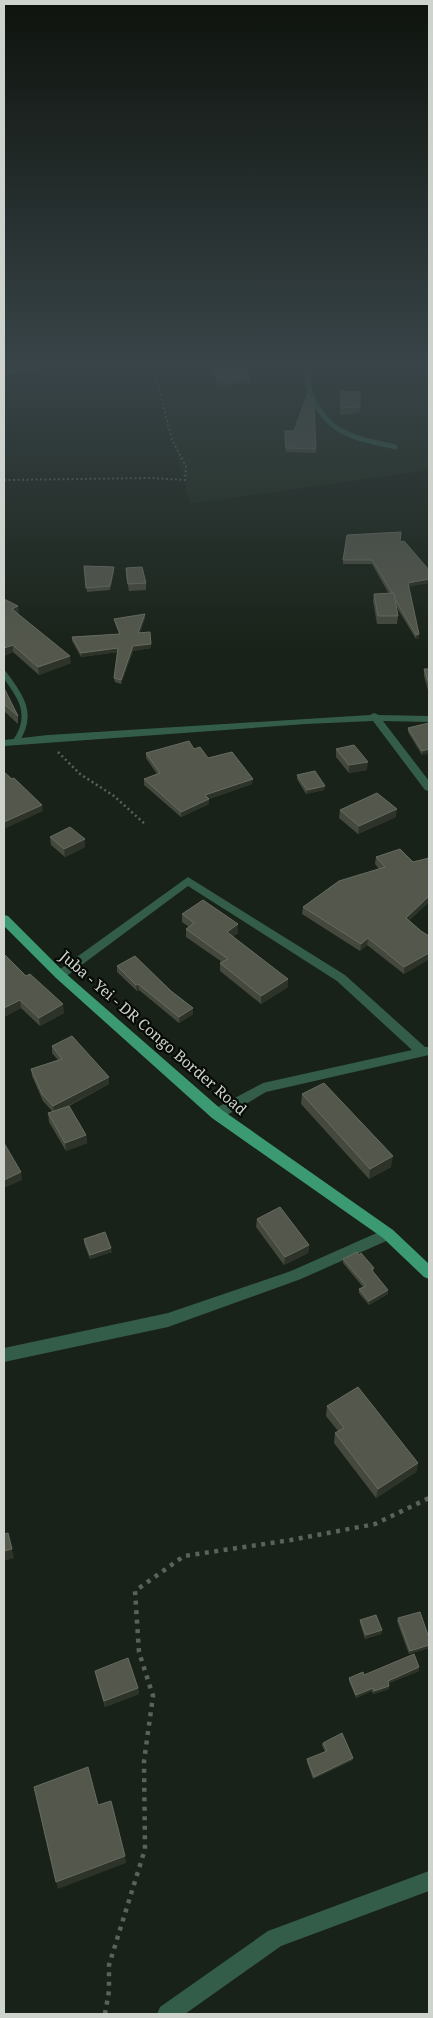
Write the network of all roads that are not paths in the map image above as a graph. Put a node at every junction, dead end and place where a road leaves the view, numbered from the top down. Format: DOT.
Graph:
graph roads {
  1 [pos="4,674"];
  2 [pos="374,716"];
  3 [pos="429,719"];
  4 [pos="16,741"];
  5 [pos="4,743"];
  6 [pos="429,788"];
  7 [pos="4,919"];
  8 [pos="60,975"];
  9 [pos="426,1051"];
  10 [pos="217,1114"];
  11 [pos="388,1234"];
  12 [pos="429,1273"];
  13 [pos="4,1355"];
  14 [pos="429,1882"];
  15 [pos="167,2014"];
  1 -- 4 [label="lane"];
  2 -- 3 [label="street"];
  2 -- 4 [label="street"];
  2 -- 6 [label="street"];
  4 -- 5 [label="street"];
  7 -- 8 [label="main road, Juba - Yei - DR Congo Border Road"];
  8 -- 9 [label="street"];
  8 -- 10 [label="main road, Juba - Yei - DR Congo Border Road"];
  9 -- 10 [label="street"];
  10 -- 11 [label="main road, Juba - Yei - DR Congo Border Road"];
  11 -- 12 [label="main road, Juba - Yei - DR Congo Border Road"];
  11 -- 13 [label="street"];
  14 -- 15 [label="street"];
}
